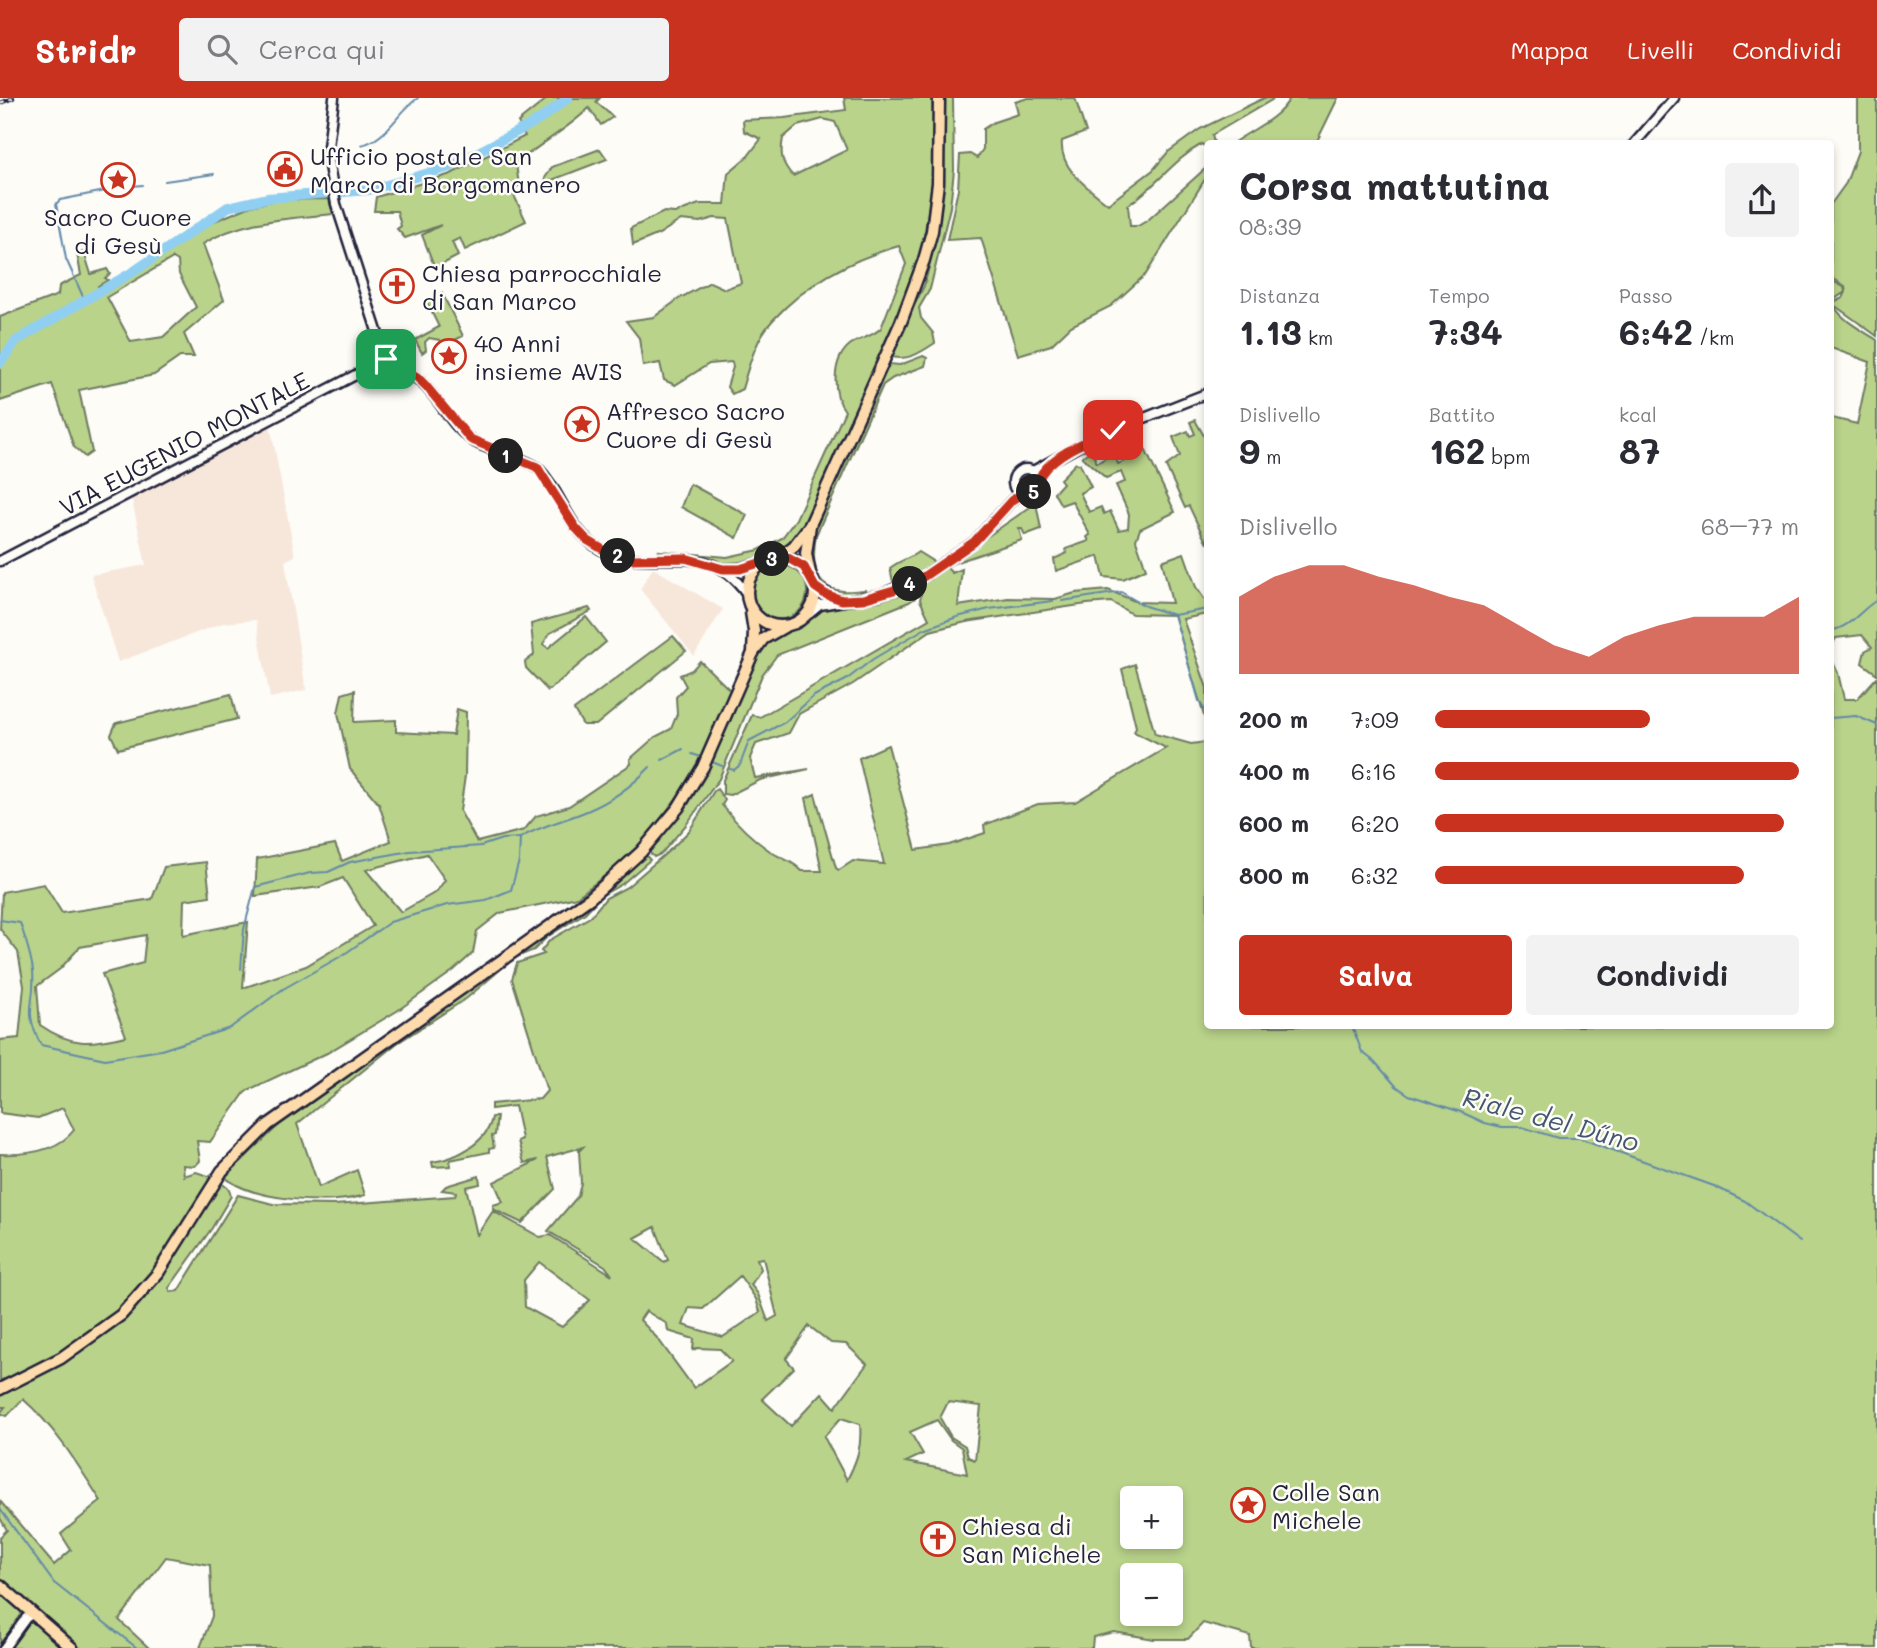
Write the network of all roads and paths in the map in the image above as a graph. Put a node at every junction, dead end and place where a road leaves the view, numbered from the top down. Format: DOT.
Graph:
graph roads {
  1 [pos="334,98"];
  2 [pos="939,98"];
  3 [pos="1674,98"];
  4 [pos="1637,140"];
  5 [pos="386,359"];
  6 [pos="1204,395"];
  7 [pos="1055,461"];
  8 [pos="1033,471"];
  9 [pos="1039,480"];
  10 [pos="1019,491"];
  11 [pos="810,525"];
  12 [pos="778,558"];
  13 [pos="0,561"];
  14 [pos="766,561"];
  15 [pos="723,569"];
  16 [pos="811,574"];
  17 [pos="815,587"];
  18 [pos="747,594"];
  19 [pos="842,600"];
  20 [pos="750,607"];
  21 [pos="809,614"];
  22 [pos="784,627"];
  23 [pos="753,653"];
  24 [pos="12,1381"];
  25 [pos="0,1382"];
  26 [pos="0,1389"];
  27 [pos="0,1585"];
  28 [pos="28,1611"];
  29 [pos="4,1648"];
  30 [pos="72,1648"];
  1 -- 5 [label="street"];
  2 -- 11 [label="main road"];
  3 -- 4 [label="street"];
  5 -- 13 [label="street, VIA EUGENIO MONTALE"];
  5 -- 15 [label="street"];
  6 -- 7 [label="street"];
  7 -- 8 [label="street"];
  7 -- 9 [label="street"];
  8 -- 9 [label="street"];
  8 -- 10 [label="street"];
  9 -- 10 [label="street"];
  10 -- 19 [label="street"];
  11 -- 12 [label="main road"];
  11 -- 16 [label="main road"];
  12 -- 14 [label="main road"];
  12 -- 16 [label="main road"];
  14 -- 15 [label="street"];
  14 -- 18 [label="main road"];
  15 -- 18 [label="street"];
  16 -- 17 [label="main road"];
  17 -- 19 [label="street"];
  17 -- 21 [label="main road"];
  18 -- 20 [label="main road"];
  19 -- 21 [label="street"];
  20 -- 22 [label="main road"];
  20 -- 23 [label="main road"];
  21 -- 22 [label="main road"];
  22 -- 23 [label="main road"];
  23 -- 24 [label="main road"];
  24 -- 25 [label="main road"];
  24 -- 26 [label="main road"];
  27 -- 28 [label="main road"];
  28 -- 29 [label="street"];
  28 -- 30 [label="main road"];
}
